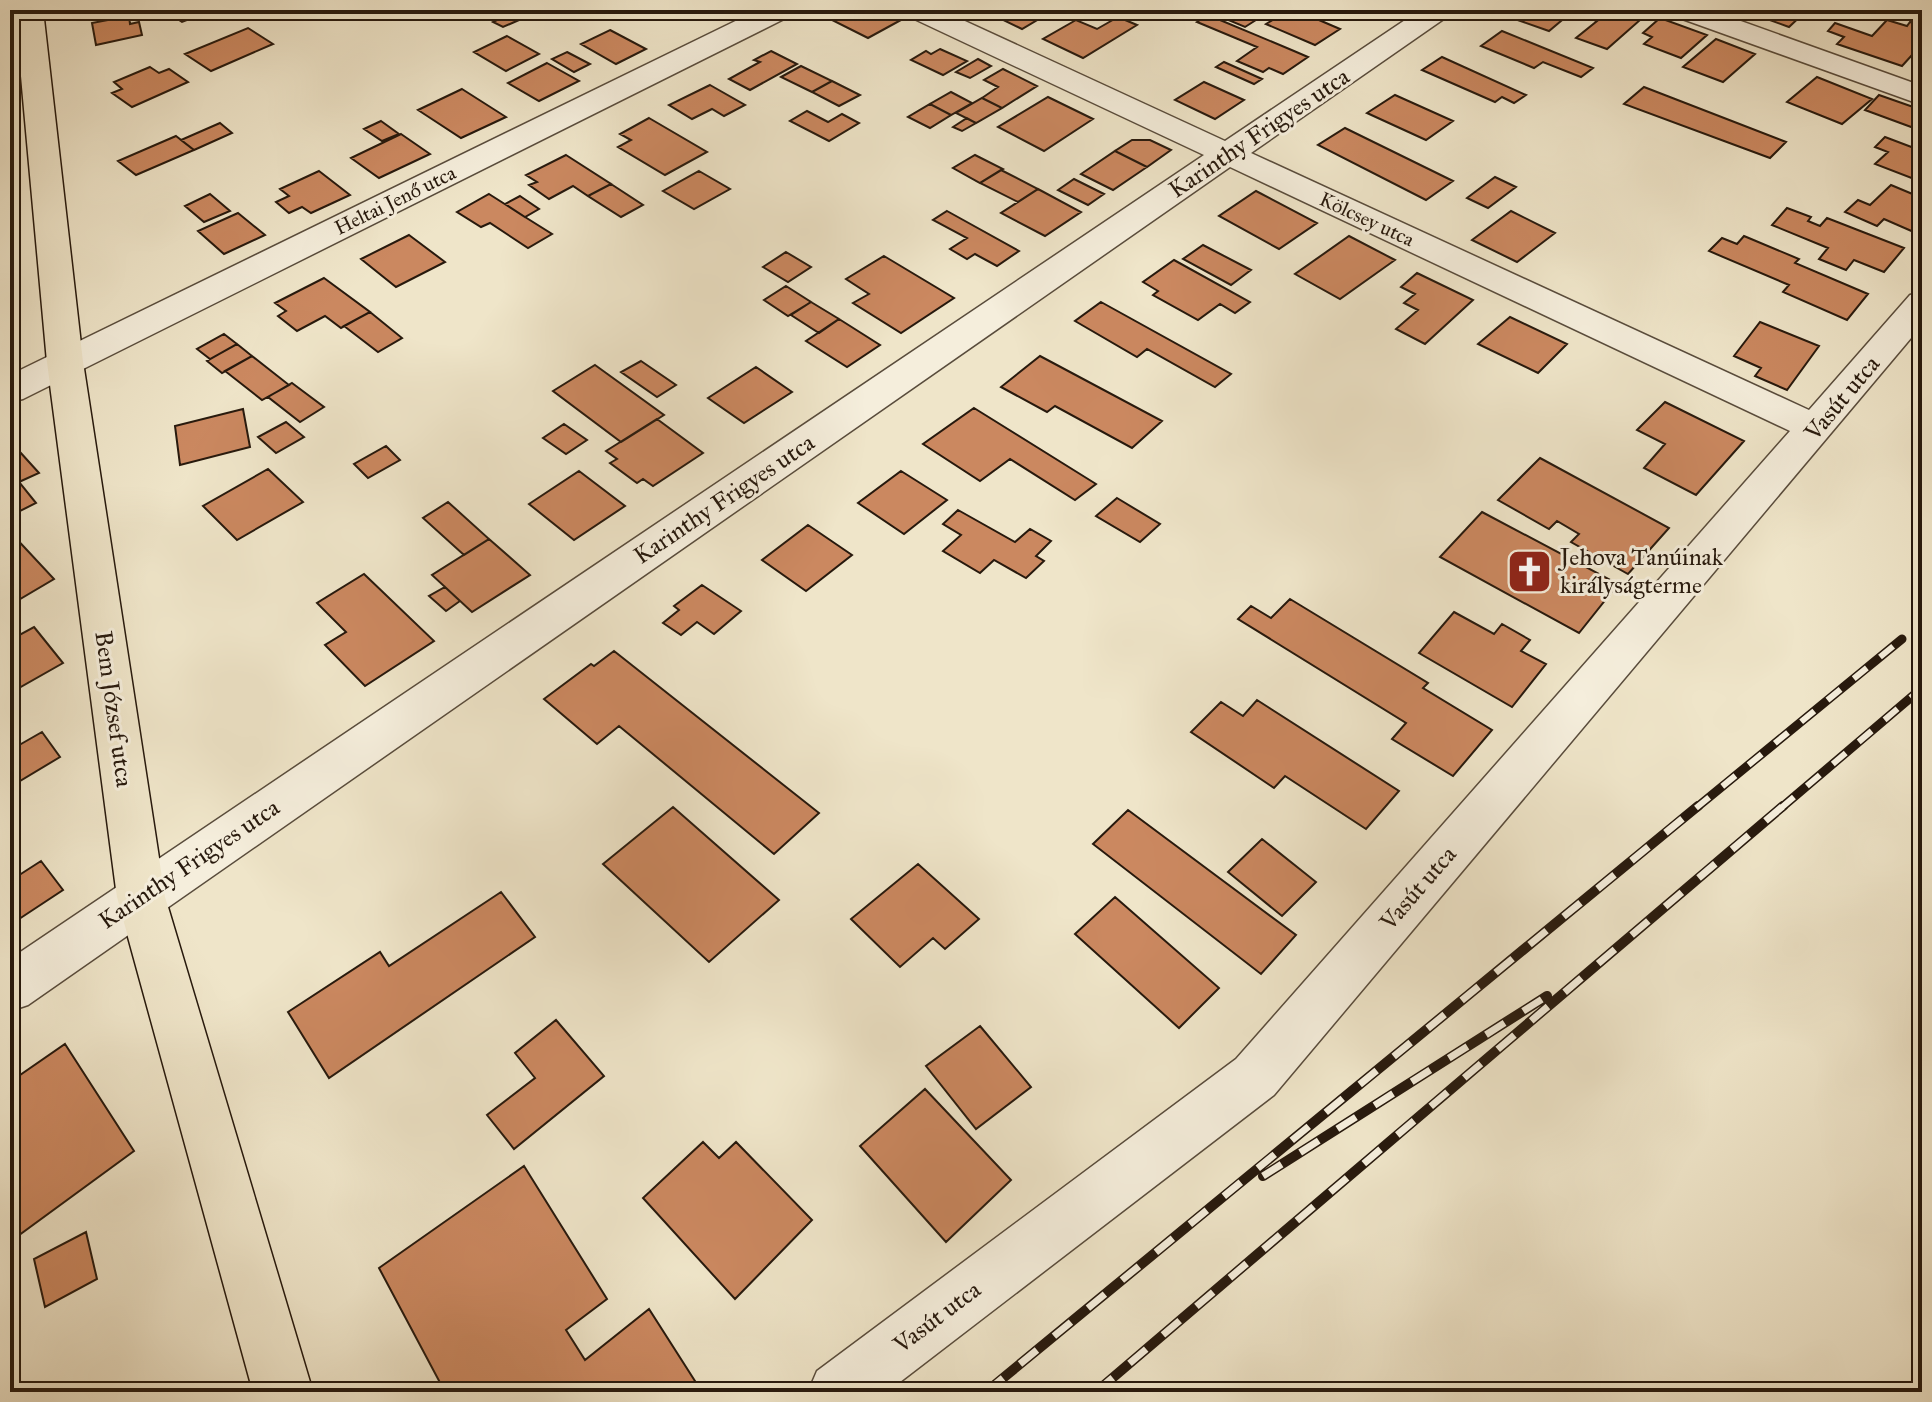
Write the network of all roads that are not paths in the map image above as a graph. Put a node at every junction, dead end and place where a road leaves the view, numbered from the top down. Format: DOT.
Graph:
graph roads {
  1 [pos="29,10"];
  2 [pos="780,10"];
  3 [pos="918,10"];
  4 [pos="1438,10"];
  5 [pos="1684,10"];
  6 [pos="1922,96"];
  7 [pos="1228,154"];
  8 [pos="1922,303"];
  9 [pos="65,362"];
  10 [pos="10,390"];
  11 [pos="1816,428"];
  12 [pos="141,897"];
  13 [pos="10,988"];
  14 [pos="283,1392"];
  15 [pos="838,1392"];
  1 -- 9 [label="main road, Bem József utca"];
  2 -- 9 [label="street, Heltai Jenő utca"];
  3 -- 7 [label="street, Kölcsey utca"];
  4 -- 7 [label="street, Karinthy Frigyes utca"];
  5 -- 6 [label="street"];
  7 -- 11 [label="street, Kölcsey utca"];
  7 -- 12 [label="street, Karinthy Frigyes utca"];
  8 -- 11 [label="street, Vasút utca"];
  9 -- 10 [label="street, Heltai Jenő utca"];
  9 -- 12 [label="main road, Bem József utca"];
  11 -- 15 [label="street, Vasút utca"];
  12 -- 13 [label="street, Karinthy Frigyes utca"];
  12 -- 14 [label="main road, Bem József utca"];
}
